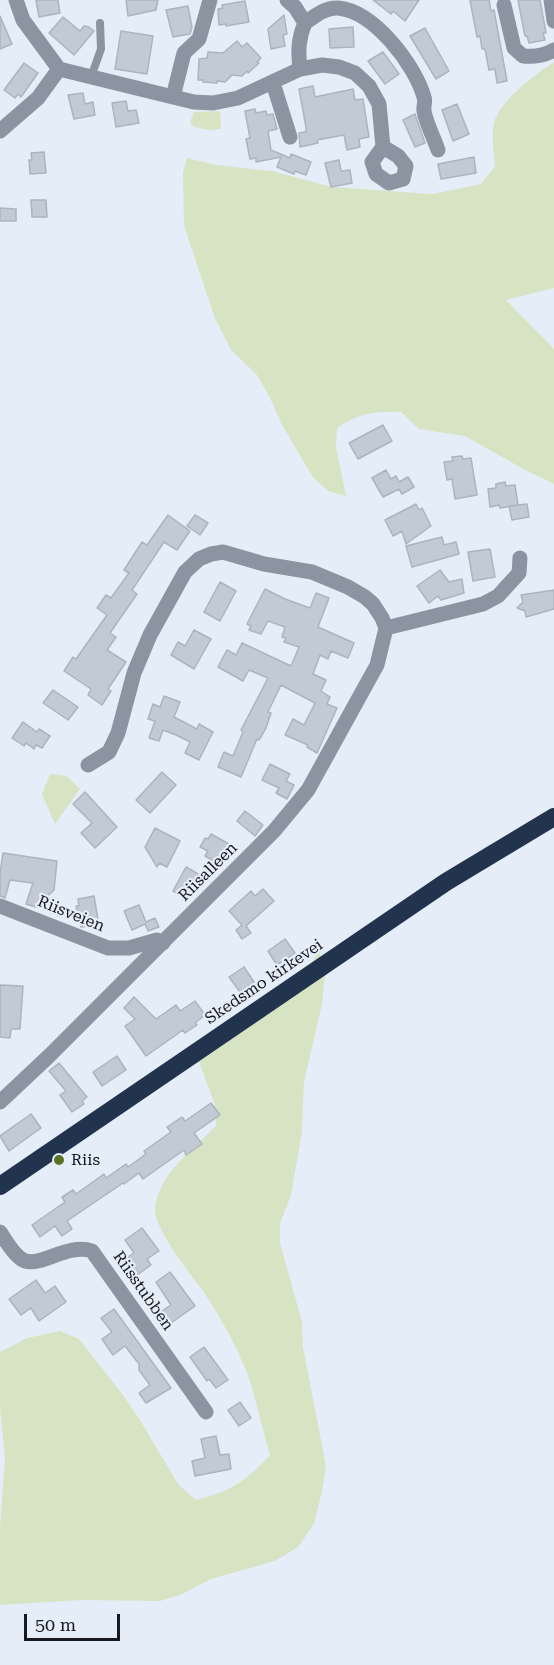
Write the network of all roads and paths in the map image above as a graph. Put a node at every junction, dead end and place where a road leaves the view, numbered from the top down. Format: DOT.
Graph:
graph roads {
  1 [pos="16,0"];
  2 [pos="210,0"];
  3 [pos="287,0"];
  4 [pos="504,5"];
  5 [pos="305,22"];
  6 [pos="100,23"];
  7 [pos="554,50"];
  8 [pos="59,69"];
  9 [pos="300,69"];
  10 [pos="91,77"];
  11 [pos="273,83"];
  12 [pos="172,98"];
  13 [pos="2,126"];
  14 [pos="290,137"];
  15 [pos="383,147"];
  16 [pos="438,150"];
  17 [pos="520,558"];
  18 [pos="386,628"];
  19 [pos="88,765"];
  20 [pos="554,817"];
  21 [pos="0,906"];
  22 [pos="163,943"];
  23 [pos="0,1102"];
  24 [pos="0,1186"];
  25 [pos="0,1232"];
  26 [pos="206,1412"];
  1 -- 8 [label="street"];
  2 -- 12 [label="street"];
  3 -- 5 [label="street"];
  4 -- 7 [label="street"];
  5 -- 9 [label="street"];
  5 -- 16 [label="street"];
  6 -- 10 [label="lane"];
  8 -- 10 [label="street"];
  8 -- 13 [label="street"];
  9 -- 11 [label="street"];
  9 -- 15 [label="street"];
  10 -- 12 [label="street"];
  11 -- 12 [label="street"];
  11 -- 14 [label="street"];
  17 -- 18 [label="street"];
  18 -- 19 [label="street"];
  18 -- 22 [label="street, Riisalleen"];
  20 -- 24 [label="highway, Skedsmo kirkevei"];
  21 -- 22 [label="street, Riisveien"];
  22 -- 23 [label="street, Riisalleen"];
  25 -- 26 [label="street, Riisstubben"];
}
